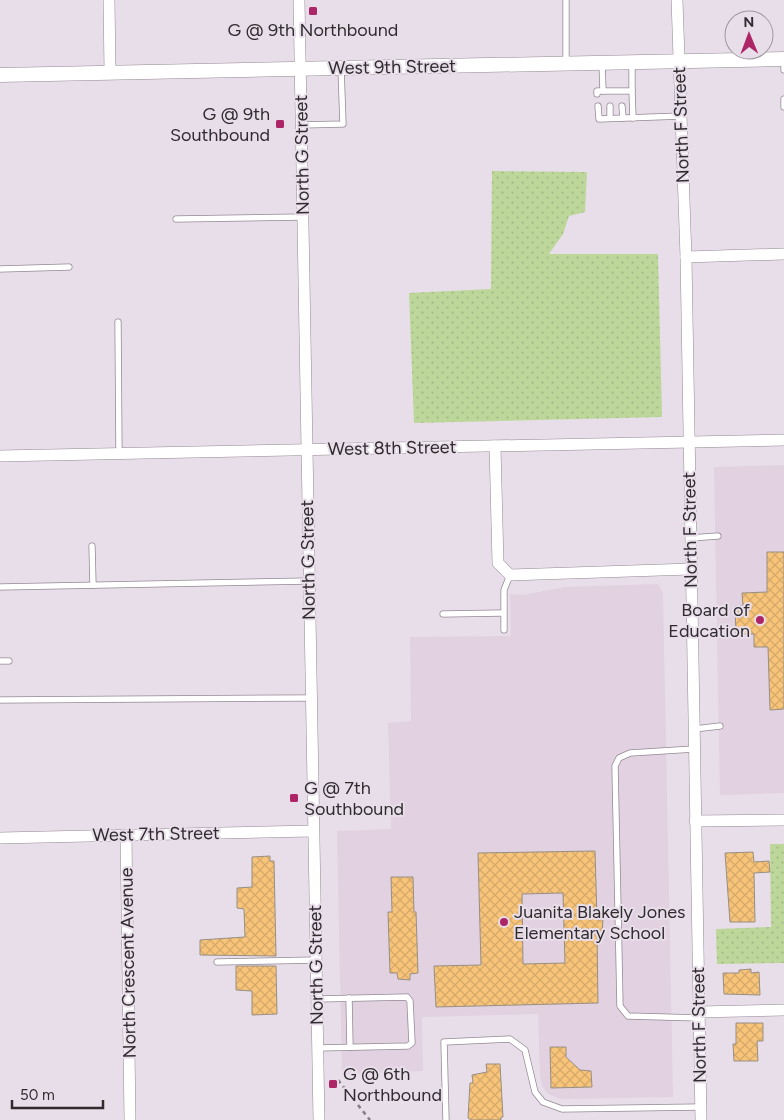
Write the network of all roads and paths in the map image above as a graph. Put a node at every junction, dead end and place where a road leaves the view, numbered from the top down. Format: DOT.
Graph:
graph roads {
  1 [pos="109,0"];
  2 [pos="299,0"];
  3 [pos="566,0"];
  4 [pos="677,0"];
  5 [pos="784,59"];
  6 [pos="679,61"];
  7 [pos="632,62"];
  8 [pos="602,63"];
  9 [pos="566,64"];
  10 [pos="341,68"];
  11 [pos="301,69"];
  12 [pos="784,70"];
  13 [pos="110,72"];
  14 [pos="0,76"];
  15 [pos="632,91"];
  16 [pos="784,99"];
  17 [pos="598,106"];
  18 [pos="610,106"];
  19 [pos="622,106"];
  20 [pos="784,107"];
  21 [pos="681,116"];
  22 [pos="610,118"];
  23 [pos="623,118"];
  24 [pos="633,118"];
  25 [pos="301,125"];
  26 [pos="303,217"];
  27 [pos="176,219"];
  28 [pos="784,254"];
  29 [pos="686,257"];
  30 [pos="69,267"];
  31 [pos="0,269"];
  32 [pos="118,322"];
  33 [pos="784,440"];
  34 [pos="689,442"];
  35 [pos="495,446"];
  36 [pos="307,450"];
  37 [pos="119,454"];
  38 [pos="0,456"];
  39 [pos="718,536"];
  40 [pos="690,538"];
  41 [pos="92,546"];
  42 [pos="691,569"];
  43 [pos="510,575"];
  44 [pos="309,581"];
  45 [pos="93,585"];
  46 [pos="0,587"];
  47 [pos="504,613"];
  48 [pos="443,614"];
  49 [pos="504,630"];
  50 [pos="0,661"];
  51 [pos="9,661"];
  52 [pos="310,698"];
  53 [pos="0,700"];
  54 [pos="720,726"];
  55 [pos="694,729"];
  56 [pos="694,749"];
  57 [pos="784,820"];
  58 [pos="695,821"];
  59 [pos="313,831"];
  60 [pos="126,835"];
  61 [pos="0,838"];
  62 [pos="316,960"];
  63 [pos="217,962"];
  64 [pos="349,998"];
  65 [pos="317,999"];
  66 [pos="784,1010"];
  67 [pos="699,1015"];
  68 [pos="350,1047"];
  69 [pos="318,1048"];
  70 [pos="338,1080"];
  71 [pos="700,1107"];
  72 [pos="130,1120"];
  73 [pos="319,1120"];
  74 [pos="370,1120"];
  75 [pos="446,1120"];
  76 [pos="701,1120"];
  1 -- 13 [label="street"];
  2 -- 11 [label="street, North G Street"];
  3 -- 9 [label="lane"];
  4 -- 6 [label="street, North F Street"];
  5 -- 6 [label="street, West 9th Street"];
  5 -- 12 [label="lane"];
  6 -- 7 [label="street, West 9th Street"];
  6 -- 21 [label="street, North F Street"];
  7 -- 8 [label="street, West 9th Street"];
  7 -- 15 [label="lane"];
  8 -- 9 [label="street, West 9th Street"];
  8 -- 15 [label="lane"];
  9 -- 10 [label="street, West 9th Street"];
  10 -- 11 [label="street, West 9th Street"];
  10 -- 25 [label="lane"];
  11 -- 13 [label="street, West 9th Street"];
  11 -- 25 [label="street, North G Street"];
  13 -- 14 [label="street, West 9th Street"];
  15 -- 24 [label="lane"];
  16 -- 20 [label="lane"];
  17 -- 22 [label="lane"];
  18 -- 22 [label="lane"];
  19 -- 23 [label="lane"];
  21 -- 24 [label="lane"];
  21 -- 29 [label="street, North F Street"];
  22 -- 23 [label="lane"];
  23 -- 24 [label="lane"];
  25 -- 26 [label="street, North G Street"];
  26 -- 27 [label="lane"];
  26 -- 36 [label="street, North G Street"];
  28 -- 29 [label="street"];
  29 -- 34 [label="street, North F Street"];
  30 -- 31 [label="lane"];
  32 -- 37 [label="lane"];
  33 -- 34 [label="street, West 8th Street"];
  34 -- 35 [label="street, West 8th Street"];
  34 -- 40 [label="street, North F Street"];
  35 -- 36 [label="street, West 8th Street"];
  35 -- 43 [label="street"];
  36 -- 37 [label="street, West 8th Street"];
  36 -- 44 [label="street, North G Street"];
  37 -- 38 [label="street, West 8th Street"];
  39 -- 40 [label="lane"];
  40 -- 42 [label="street, North F Street"];
  41 -- 45 [label="lane"];
  42 -- 43 [label="street"];
  42 -- 55 [label="street, North F Street"];
  43 -- 47 [label="lane"];
  44 -- 45 [label="lane"];
  44 -- 52 [label="street, North G Street"];
  45 -- 46 [label="lane"];
  47 -- 48 [label="lane"];
  47 -- 49 [label="lane"];
  50 -- 51 [label="lane"];
  52 -- 53 [label="lane"];
  52 -- 59 [label="street, North G Street"];
  54 -- 55 [label="lane"];
  55 -- 56 [label="street, North F Street"];
  56 -- 58 [label="street, North F Street"];
  56 -- 67 [label="lane"];
  57 -- 58 [label="street"];
  58 -- 67 [label="street, North F Street"];
  59 -- 60 [label="street, West 7th Street"];
  59 -- 62 [label="street, North G Street"];
  60 -- 61 [label="street, West 7th Street"];
  60 -- 72 [label="street, North Crescent Avenue"];
  62 -- 63 [label="lane"];
  62 -- 65 [label="street, North G Street"];
  64 -- 65 [label="lane"];
  64 -- 68 [label="lane"];
  64 -- 68 [label="lane"];
  65 -- 69 [label="street, North G Street"];
  66 -- 67 [label="street"];
  67 -- 71 [label="street, North F Street"];
  68 -- 69 [label="lane"];
  69 -- 73 [label="street, North G Street"];
  70 -- 74 [label="path"];
  71 -- 75 [label="lane"];
  71 -- 76 [label="street, North F Street"];
}
